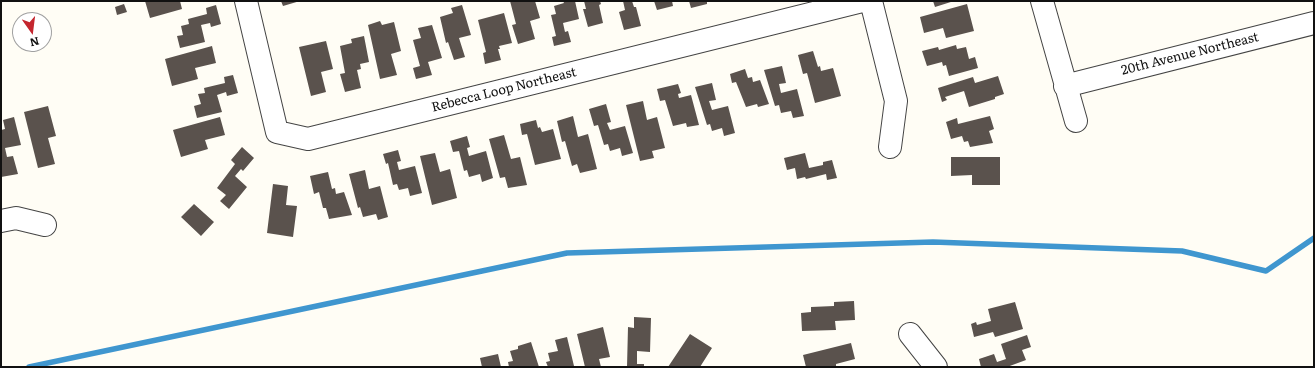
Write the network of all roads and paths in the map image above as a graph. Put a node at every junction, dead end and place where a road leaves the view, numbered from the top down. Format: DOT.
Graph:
graph roads {
  1 [pos="246,1"];
  2 [pos="862,1"];
  3 [pos="871,1"];
  4 [pos="1042,1"];
  5 [pos="1314,23"];
  6 [pos="1065,86"];
  7 [pos="1076,121"];
  8 [pos="890,147"];
  9 [pos="1,221"];
  10 [pos="45,225"];
  11 [pos="910,334"];
  12 [pos="936,367"];
  1 -- 2 [label="street, Rebecca Loop Northeast"];
  3 -- 8 [label="street"];
  4 -- 6 [label="street"];
  5 -- 6 [label="street, 20th Avenue Northeast"];
  6 -- 7 [label="street"];
  9 -- 10 [label="street"];
  11 -- 12 [label="street"];
}
